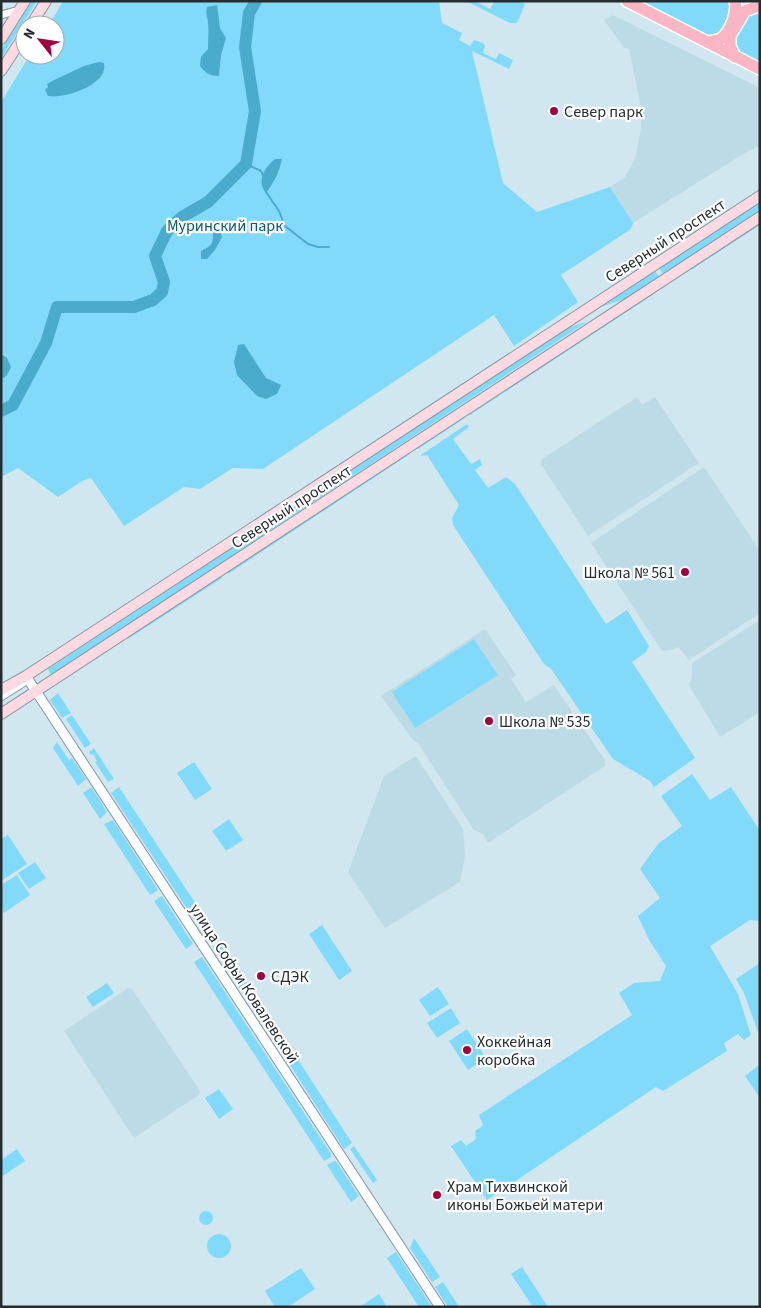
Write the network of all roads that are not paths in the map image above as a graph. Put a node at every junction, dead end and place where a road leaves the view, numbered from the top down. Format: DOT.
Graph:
graph roads {
  1 [pos="46,1"];
  2 [pos="627,1"];
  3 [pos="735,1"];
  4 [pos="747,1"];
  5 [pos="22,6"];
  6 [pos="759,7"];
  7 [pos="1,15"];
  8 [pos="37,15"];
  9 [pos="1,39"];
  10 [pos="707,42"];
  11 [pos="15,49"];
  12 [pos="735,57"];
  13 [pos="760,69"];
  14 [pos="1,71"];
  15 [pos="760,196"];
  16 [pos="760,217"];
  17 [pos="588,308"];
  18 [pos="597,323"];
  19 [pos="27,678"];
  20 [pos="1,690"];
  21 [pos="36,691"];
  22 [pos="1,697"];
  23 [pos="1,714"];
  24 [pos="440,1307"];
  1 -- 8 [label="main road"];
  2 -- 10 [label="main road"];
  3 -- 10 [label="main road"];
  4 -- 6 [label="main road"];
  5 -- 7 [label="street"];
  5 -- 9 [label="main road"];
  6 -- 12 [label="main road"];
  10 -- 12 [label="main road"];
  11 -- 14 [label="main road"];
  12 -- 13 [label="main road"];
  15 -- 17 [label="main road, Северный проспект"];
  16 -- 18 [label="main road, Северный проспект"];
  17 -- 18 [label="main road"];
  17 -- 19 [label="main road, Северный проспект"];
  18 -- 21 [label="main road, Северный проспект"];
  19 -- 20 [label="main road, Северный проспект"];
  19 -- 21 [label="street, улица Софьи Ковалевской"];
  19 -- 22 [label="street, Северный проспект"];
  21 -- 23 [label="main road, Северный проспект"];
  21 -- 24 [label="street, улица Софьи Ковалевской"];
}
